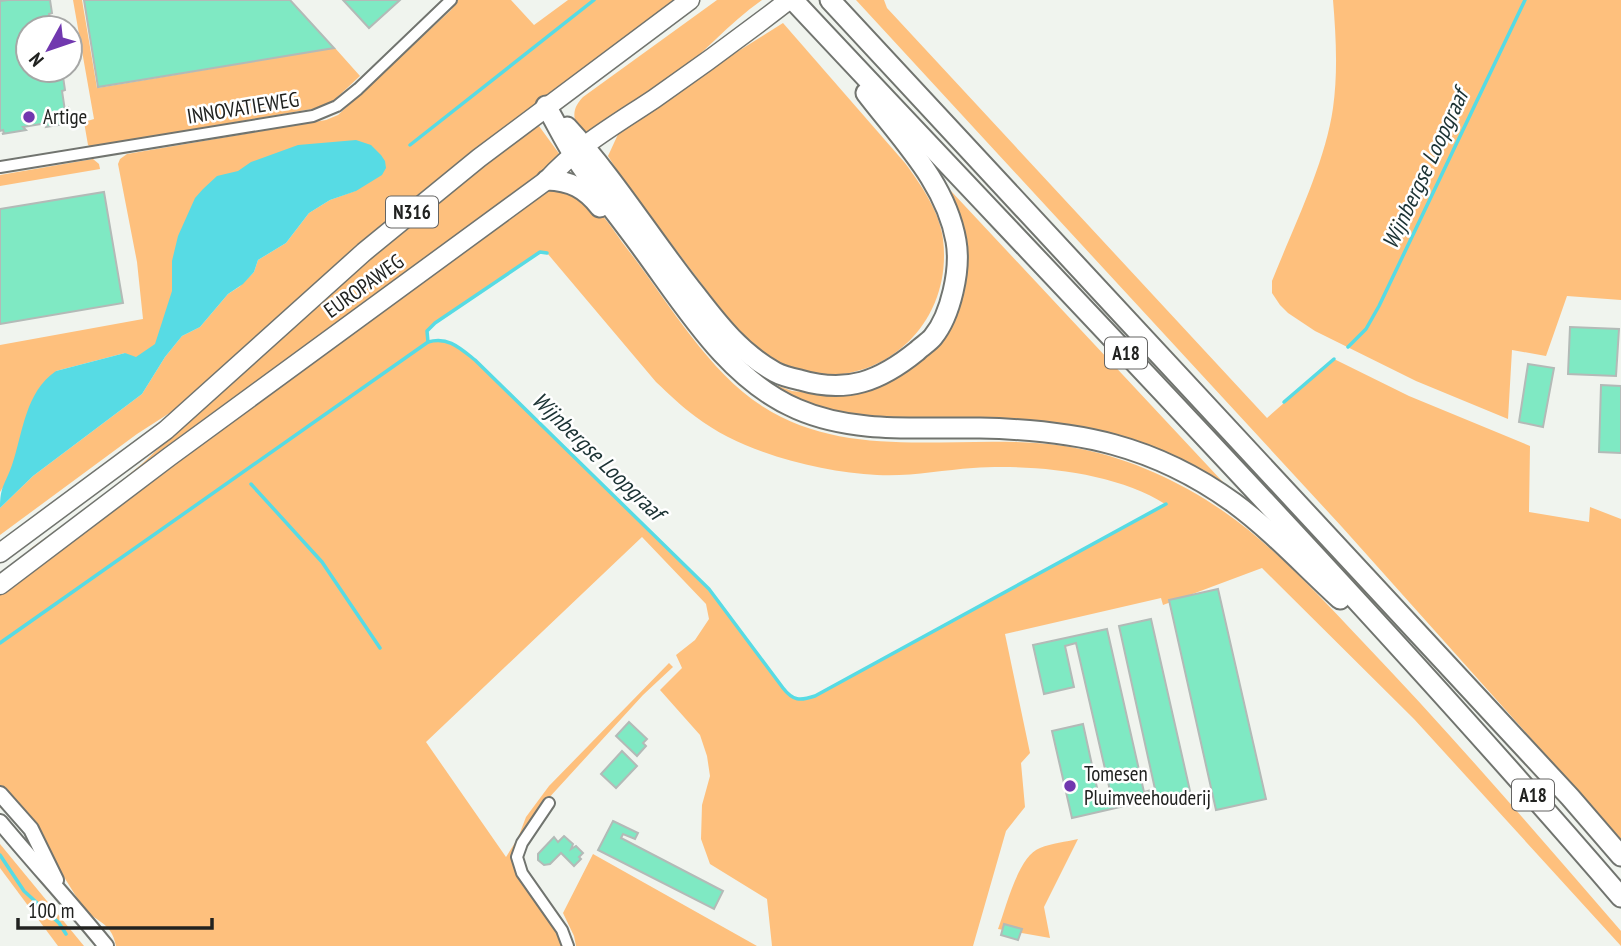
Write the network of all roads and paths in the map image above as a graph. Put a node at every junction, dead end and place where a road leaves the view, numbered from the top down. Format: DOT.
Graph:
graph roads {
  1 [pos="451,0"];
  2 [pos="690,0"];
  3 [pos="830,0"];
  4 [pos="796,4"];
  5 [pos="547,106"];
  6 [pos="580,151"];
  7 [pos="0,167"];
  8 [pos="547,180"];
  9 [pos="634,238"];
  10 [pos="0,553"];
  11 [pos="0,585"];
  12 [pos="1444,695"];
  13 [pos="0,794"];
  14 [pos="549,803"];
  15 [pos="0,822"];
  16 [pos="1621,856"];
  17 [pos="62,891"];
  18 [pos="1621,897"];
  19 [pos="106,946"];
  20 [pos="568,946"];
  1 -- 7 [label="street, INNOVATIEWEG"];
  2 -- 5 [label="main road, EUROPAWEG / N316"];
  3 -- 16 [label="highway, A18"];
  4 -- 6 [label="main road, EUROPAWEG / N316"];
  4 -- 6 [label="highway, A18"];
  4 -- 12 [label="highway, A18"];
  5 -- 6 [label="highway, A18"];
  5 -- 10 [label="main road, EUROPAWEG / N316"];
  6 -- 8 [label="main road, EUROPAWEG / N316"];
  6 -- 9 [label="highway, A18"];
  8 -- 9 [label="highway, A18"];
  8 -- 11 [label="main road, EUROPAWEG / N316"];
  9 -- 12 [label="highway, A18"];
  12 -- 18 [label="highway, A18"];
  13 -- 17 [label="street"];
  14 -- 20 [label="street"];
  15 -- 17 [label="street"];
  17 -- 19 [label="street"];
}
